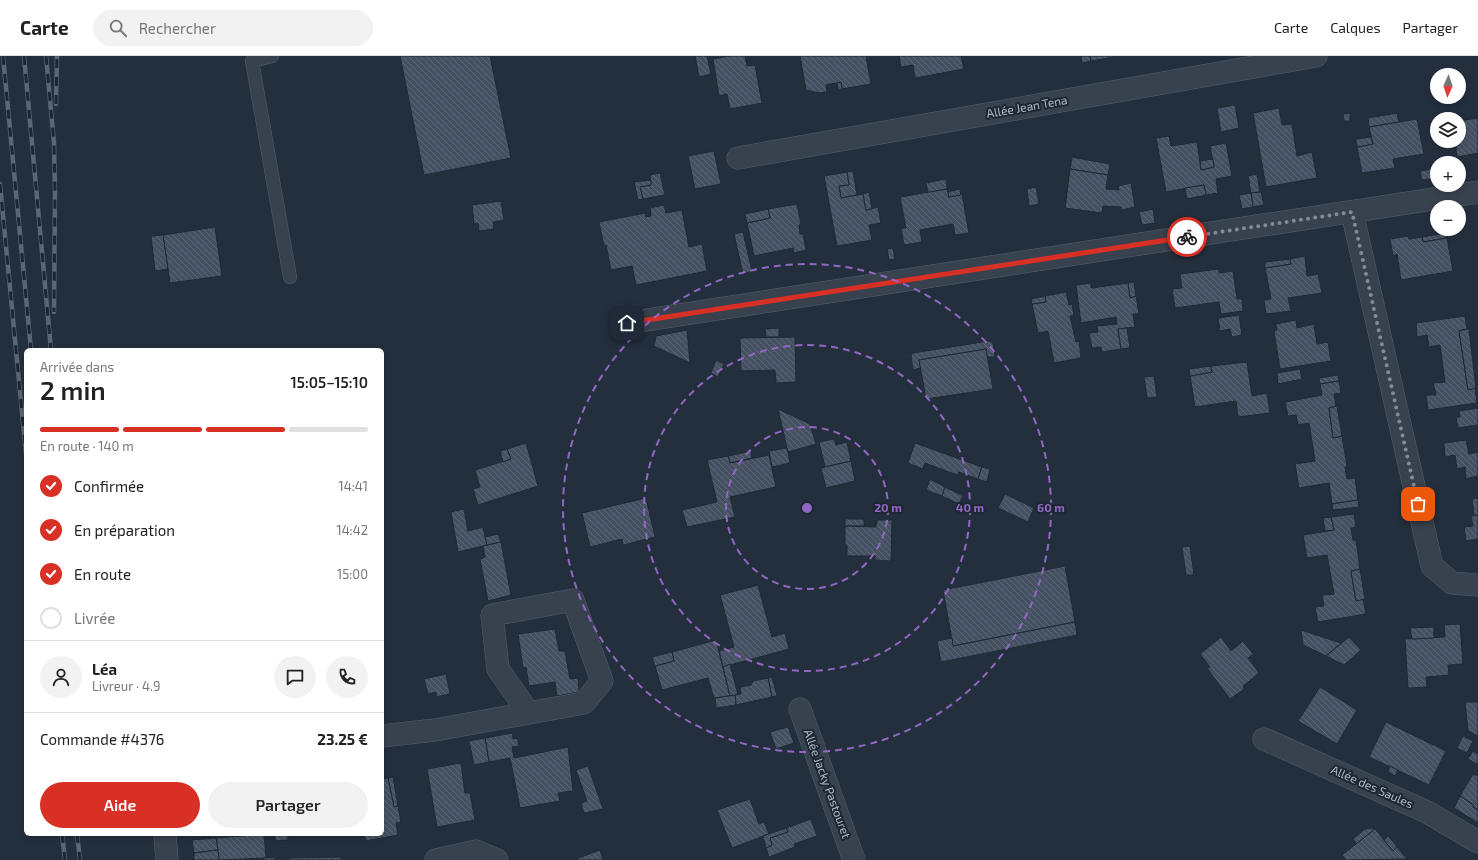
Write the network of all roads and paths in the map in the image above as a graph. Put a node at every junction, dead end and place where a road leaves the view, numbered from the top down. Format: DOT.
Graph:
graph roads {
  1 [pos="272,56"];
  2 [pos="1316,56"];
  3 [pos="738,158"];
  4 [pos="1478,192"];
  5 [pos="1352,212"];
  6 [pos="290,277"];
  7 [pos="627,323"];
  8 [pos="1478,586"];
  9 [pos="800,709"];
  10 [pos="529,713"];
  11 [pos="384,736"];
  12 [pos="1264,739"];
  13 [pos="165,836"];
  14 [pos="1478,842"];
  15 [pos="167,860"];
  16 [pos="436,860"];
  17 [pos="497,860"];
  18 [pos="854,860"];
  1 -- 6 [label="lane"];
  2 -- 3 [label="street, Allée Jean Tena"];
  4 -- 5 [label="street"];
  5 -- 7 [label="street"];
  5 -- 8 [label="street"];
  9 -- 18 [label="street, Allée Jacky Pastouret"];
  10 -- 10 [label="street"];
  10 -- 11 [label="street"];
  12 -- 14 [label="street, Allée des Saules"];
  13 -- 15 [label="street"];
  16 -- 17 [label="street"];
}
